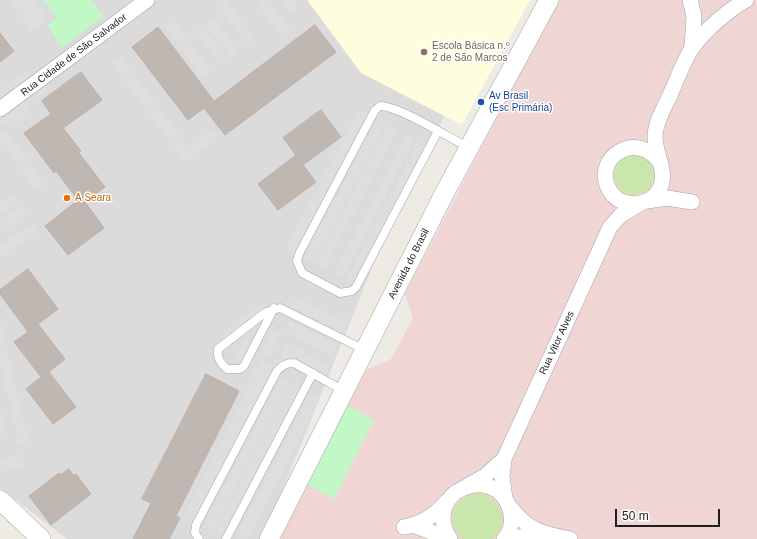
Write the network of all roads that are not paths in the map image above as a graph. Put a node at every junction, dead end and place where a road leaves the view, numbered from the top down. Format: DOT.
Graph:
graph roads {
  1 [pos="147,0"];
  2 [pos="690,0"];
  3 [pos="746,0"];
  4 [pos="548,1"];
  5 [pos="692,48"];
  6 [pos="0,109"];
  7 [pos="658,122"];
  8 [pos="438,131"];
  9 [pos="469,148"];
  10 [pos="624,149"];
  11 [pos="662,168"];
  12 [pos="607,185"];
  13 [pos="644,202"];
  14 [pos="610,227"];
  15 [pos="274,308"];
  16 [pos="365,350"];
  17 [pos="313,373"];
  18 [pos="344,391"];
  19 [pos="504,459"];
  20 [pos="467,486"];
  21 [pos="0,500"];
  22 [pos="448,501"];
  23 [pos="507,502"];
  24 [pos="540,532"];
  25 [pos="268,535"];
  26 [pos="41,539"];
  27 [pos="199,539"];
  28 [pos="226,539"];
  29 [pos="450,539"];
  30 [pos="504,539"];
  31 [pos="510,539"];
  32 [pos="570,539"];
  1 -- 6 [label="street, Rua Cidade de São Salvador"];
  2 -- 5 [label="street, Rua Vitor Alves"];
  3 -- 5 [label="street, Rua Vitor Alves"];
  4 -- 9 [label="street, Avenida do Brasil"];
  5 -- 7 [label="street, Rua Vitor Alves"];
  7 -- 10 [label="street, Rua Vitor Alves"];
  7 -- 11 [label="street, Rua Vitor Alves"];
  8 -- 8 [label="lane"];
  8 -- 9 [label="lane"];
  9 -- 16 [label="street, Avenida do Brasil"];
  10 -- 11 [label="street"];
  10 -- 12 [label="street, Rua Vitor Alves"];
  11 -- 13 [label="street, Rua Vitor Alves"];
  11 -- 13 [label="street"];
  12 -- 13 [label="street"];
  12 -- 14 [label="street, Rua Vitor Alves"];
  13 -- 14 [label="street, Rua Vitor Alves"];
  14 -- 19 [label="street, Rua Vitor Alves"];
  15 -- 15 [label="lane"];
  15 -- 16 [label="lane"];
  16 -- 18 [label="street, Avenida do Brasil"];
  17 -- 18 [label="lane"];
  17 -- 27 [label="lane"];
  17 -- 28 [label="lane"];
  18 -- 25 [label="street, Avenida do Brasil"];
  19 -- 20 [label="street, Rua Vitor Alves"];
  19 -- 23 [label="street, Rua Vitor Alves"];
  20 -- 22 [label="street, Rua Vitor Alves"];
  20 -- 23 [label="street"];
  21 -- 26 [label="street"];
  22 -- 29 [label="street"];
  22 -- 29 [label="street, Rua Vitor Alves"];
  23 -- 24 [label="street"];
  23 -- 30 [label="street, Rua Vitor Alves"];
  24 -- 31 [label="street"];
  24 -- 32 [label="street"];
}
